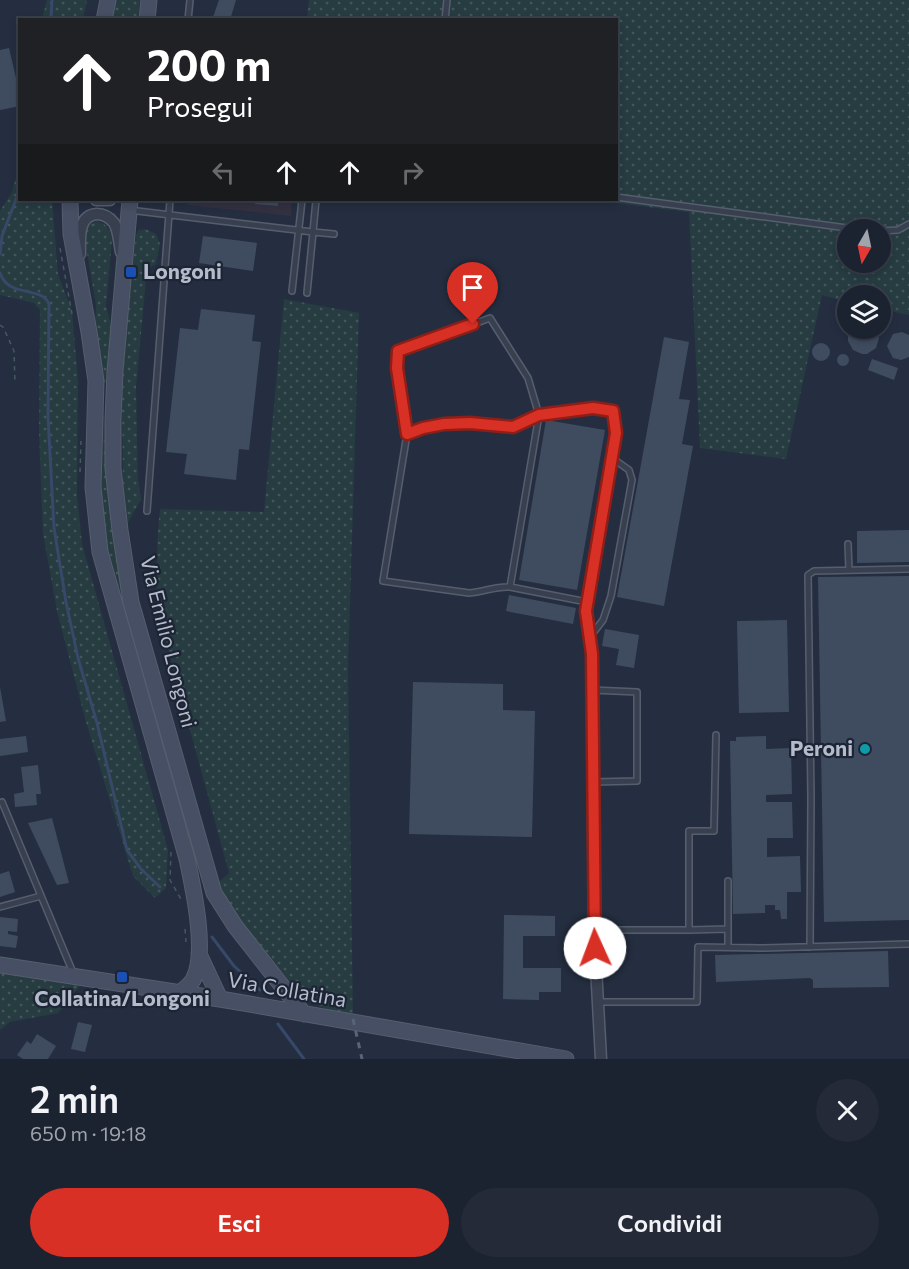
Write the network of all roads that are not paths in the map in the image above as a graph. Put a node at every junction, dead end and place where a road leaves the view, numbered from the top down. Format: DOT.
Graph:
graph roads {
  1 [pos="108,0"];
  2 [pos="149,0"];
  3 [pos="190,0"];
  4 [pos="447,0"];
  5 [pos="104,18"];
  6 [pos="147,18"];
  7 [pos="188,18"];
  8 [pos="445,18"];
  9 [pos="618,197"];
  10 [pos="70,201"];
  11 [pos="170,201"];
  12 [pos="302,201"];
  13 [pos="316,201"];
  14 [pos="129,205"];
  15 [pos="168,214"];
  16 [pos="909,224"];
  17 [pos="837,227"];
  18 [pos="299,230"];
  19 [pos="891,230"];
  20 [pos="313,232"];
  21 [pos="334,234"];
  22 [pos="124,273"];
  23 [pos="292,291"];
  24 [pos="307,293"];
  25 [pos="83,300"];
  26 [pos="539,415"];
  27 [pos="407,434"];
  28 [pos="612,458"];
  29 [pos="147,511"];
  30 [pos="848,544"];
  31 [pos="909,569"];
  32 [pos="849,570"];
  33 [pos="510,587"];
  34 [pos="587,602"];
  35 [pos="590,637"];
  36 [pos="592,661"];
  37 [pos="592,690"];
  38 [pos="716,735"];
  39 [pos="594,782"];
  40 [pos="2,802"];
  41 [pos="728,881"];
  42 [pos="41,896"];
  43 [pos="0,907"];
  44 [pos="728,928"];
  45 [pos="594,930"];
  46 [pos="689,930"];
  47 [pos="909,944"];
  48 [pos="728,947"];
  49 [pos="810,947"];
  50 [pos="199,954"];
  51 [pos="0,965"];
  52 [pos="74,976"];
  53 [pos="180,993"];
  54 [pos="220,999"];
  55 [pos="598,1002"];
  56 [pos="304,1014"];
  57 [pos="566,1059"];
  58 [pos="602,1059"];
  1 -- 5 [label="street"];
  2 -- 6 [label="street"];
  3 -- 7 [label="lane"];
  4 -- 8 [label="lane"];
  9 -- 17 [label="lane"];
  10 -- 25 [label="street, Via Emilio Longoni"];
  11 -- 15 [label="lane"];
  12 -- 18 [label="lane"];
  13 -- 20 [label="lane"];
  14 -- 15 [label="lane, Via Emilio Longoni"];
  14 -- 22 [label="street, Via Emilio Longoni"];
  15 -- 18 [label="lane, Via Emilio Longoni"];
  15 -- 29 [label="lane"];
  16 -- 19 [label="lane"];
  18 -- 20 [label="lane, Via Emilio Longoni"];
  18 -- 23 [label="lane"];
  20 -- 21 [label="lane, Via Emilio Longoni"];
  20 -- 24 [label="lane"];
  22 -- 25 [label="street"];
  22 -- 56 [label="street, Via Emilio Longoni"];
  25 -- 50 [label="street, Via Emilio Longoni"];
  26 -- 27 [label="lane"];
  26 -- 27 [label="lane"];
  26 -- 28 [label="lane"];
  26 -- 33 [label="lane"];
  27 -- 33 [label="lane"];
  28 -- 34 [label="lane"];
  28 -- 35 [label="lane"];
  30 -- 32 [label="lane"];
  31 -- 32 [label="lane"];
  32 -- 49 [label="lane"];
  33 -- 34 [label="lane"];
  34 -- 35 [label="lane"];
  35 -- 36 [label="lane"];
  36 -- 37 [label="street"];
  37 -- 39 [label="street"];
  37 -- 39 [label="lane"];
  38 -- 46 [label="lane"];
  39 -- 45 [label="street"];
  40 -- 42 [label="lane"];
  41 -- 44 [label="lane"];
  42 -- 43 [label="lane"];
  42 -- 52 [label="lane"];
  44 -- 46 [label="lane"];
  44 -- 48 [label="lane"];
  45 -- 46 [label="lane"];
  45 -- 55 [label="street"];
  47 -- 49 [label="lane"];
  48 -- 49 [label="lane"];
  48 -- 55 [label="lane"];
  50 -- 53 [label="street, Via Emilio Longoni"];
  50 -- 54 [label="street"];
  51 -- 52 [label="street, Via Collatina"];
  52 -- 53 [label="street, Via Collatina"];
  53 -- 54 [label="street, Via Collatina"];
  54 -- 56 [label="street, Via Collatina"];
  55 -- 58 [label="street"];
  56 -- 57 [label="street, Via Collatina"];
}
